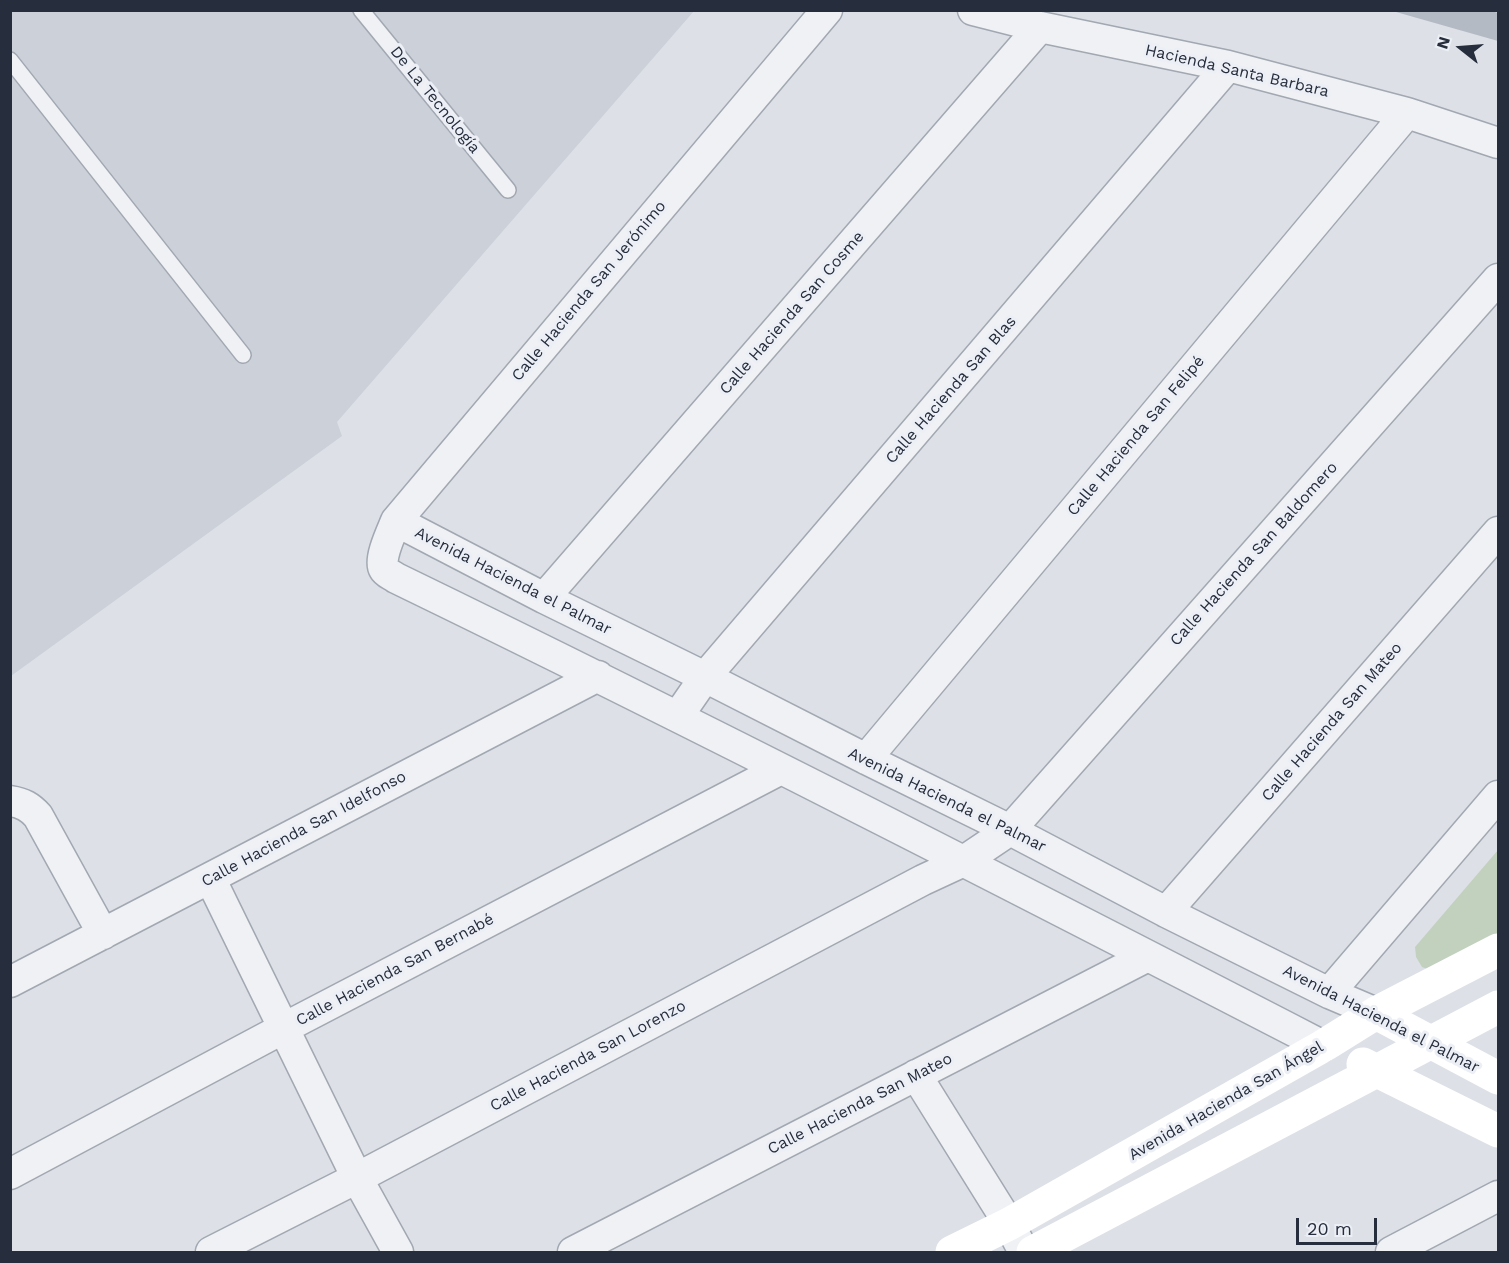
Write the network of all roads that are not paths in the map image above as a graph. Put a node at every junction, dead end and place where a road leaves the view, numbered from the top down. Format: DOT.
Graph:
graph roads {
  1 [pos="361,10"];
  2 [pos="382,10"];
  3 [pos="973,10"];
  4 [pos="826,11"];
  5 [pos="1040,27"];
  6 [pos="378,29"];
  7 [pos="10,60"];
  8 [pos="1228,66"];
  9 [pos="1407,113"];
  10 [pos="1498,143"];
  11 [pos="508,190"];
  12 [pos="1498,279"];
  13 [pos="243,355"];
  14 [pos="396,520"];
  15 [pos="1498,532"];
  16 [pos="544,598"];
  17 [pos="598,676"];
  18 [pos="705,677"];
  19 [pos="678,716"];
  20 [pos="866,759"];
  21 [pos="781,769"];
  22 [pos="1498,796"];
  23 [pos="20,804"];
  24 [pos="1010,830"];
  25 [pos="964,861"];
  26 [pos="210,878"];
  27 [pos="1166,912"];
  28 [pos="103,934"];
  29 [pos="1498,950"];
  30 [pos="1148,956"];
  31 [pos="10,982"];
  32 [pos="1329,993"];
  33 [pos="1498,1007"];
  34 [pos="1376,1013"];
  35 [pos="285,1028"];
  36 [pos="1431,1042"];
  37 [pos="1323,1046"];
  38 [pos="1377,1070"];
  39 [pos="916,1075"];
  40 [pos="1498,1078"];
  41 [pos="1498,1131"];
  42 [pos="10,1174"];
  43 [pos="357,1178"];
  44 [pos="1498,1196"];
  45 [pos="1009,1224"];
  46 [pos="212,1252"];
  47 [pos="398,1252"];
  48 [pos="573,1252"];
  49 [pos="952,1252"];
  50 [pos="1024,1252"];
  51 [pos="1033,1252"];
  52 [pos="1391,1252"];
  1 -- 6 [label="lane, De La Tecnología"];
  2 -- 6 [label="lane"];
  3 -- 5 [label="street, Hacienda Santa Barbara"];
  4 -- 14 [label="street, Calle Hacienda San Jerónimo"];
  5 -- 8 [label="street, Hacienda Santa Barbara"];
  5 -- 16 [label="street, Calle Hacienda San Cosme"];
  6 -- 11 [label="lane, De La Tecnología"];
  7 -- 13 [label="lane"];
  8 -- 9 [label="street, Hacienda Santa Barbara"];
  8 -- 18 [label="street, Calle Hacienda San Blas"];
  9 -- 10 [label="street, Hacienda Santa Barbara"];
  9 -- 20 [label="street, Calle Hacienda San Felipé"];
  12 -- 24 [label="street, Calle Hacienda San Baldomero"];
  14 -- 16 [label="street, Avenida Hacienda el Palmar"];
  14 -- 17 [label="street, Calle Hacienda San Jerónimo"];
  15 -- 27 [label="street, Calle Hacienda San Mateo"];
  16 -- 18 [label="street, Avenida Hacienda el Palmar"];
  17 -- 19 [label="street"];
  17 -- 26 [label="street, Calle Hacienda San Idelfonso"];
  18 -- 19 [label="street, Calle Hacienda San Blas"];
  18 -- 20 [label="street, Avenida Hacienda el Palmar"];
  19 -- 21 [label="street"];
  20 -- 24 [label="street, Avenida Hacienda el Palmar"];
  21 -- 25 [label="street"];
  21 -- 35 [label="street, Calle Hacienda San Bernabé"];
  22 -- 32 [label="street"];
  23 -- 28 [label="street"];
  24 -- 25 [label="street, Calle Hacienda San Baldomero"];
  24 -- 27 [label="street, Avenida Hacienda el Palmar"];
  25 -- 30 [label="street"];
  25 -- 43 [label="street, Calle Hacienda San Lorenzo"];
  26 -- 28 [label="street, Calle Hacienda San Idelfonso"];
  26 -- 35 [label="street"];
  27 -- 32 [label="street, Avenida Hacienda el Palmar"];
  28 -- 31 [label="street, Calle Hacienda San Idelfonso"];
  29 -- 34 [label="street, Avenida Hacienda San Ángel"];
  30 -- 37 [label="street"];
  30 -- 39 [label="street, Calle Hacienda San Mateo"];
  32 -- 34 [label="street, Avenida Hacienda el Palmar"];
  33 -- 36 [label="street"];
  34 -- 36 [label="street, Avenida Hacienda el Palmar"];
  34 -- 37 [label="street, Avenida Hacienda San Ángel"];
  35 -- 42 [label="street, Calle Hacienda San Bernabé"];
  35 -- 43 [label="street"];
  36 -- 38 [label="street"];
  36 -- 40 [label="street, Avenida Hacienda el Palmar"];
  37 -- 38 [label="street"];
  37 -- 45 [label="street, Avenida Hacienda San Ángel"];
  38 -- 41 [label="street"];
  38 -- 51 [label="street"];
  39 -- 45 [label="street"];
  39 -- 48 [label="street, Calle Hacienda San Mateo"];
  43 -- 46 [label="street, Calle Hacienda San Lorenzo"];
  43 -- 47 [label="street"];
  44 -- 52 [label="street"];
  45 -- 49 [label="street, Avenida Hacienda San Ángel"];
  45 -- 50 [label="street"];
}
